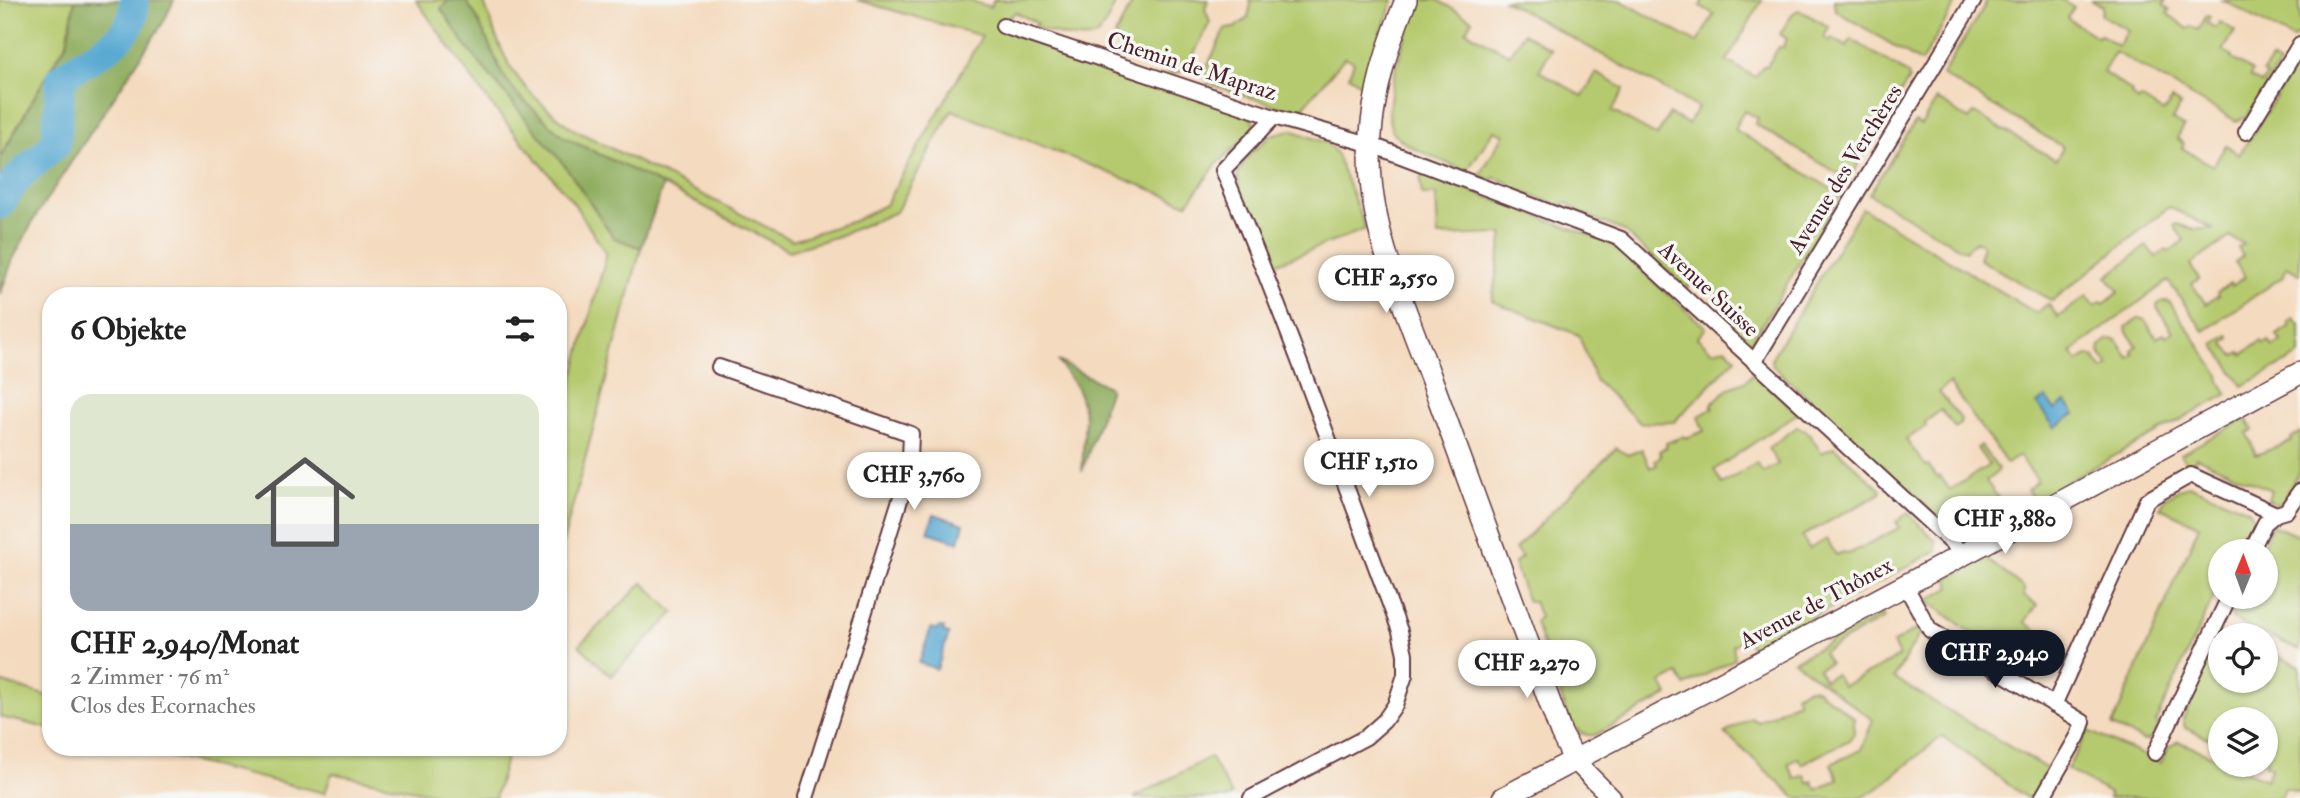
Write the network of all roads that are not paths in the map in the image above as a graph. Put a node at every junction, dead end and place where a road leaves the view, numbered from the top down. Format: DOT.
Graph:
graph roads {
  1 [pos="1406,0"];
  2 [pos="1974,0"];
  3 [pos="1003,26"];
  4 [pos="2300,44"];
  5 [pos="1275,117"];
  6 [pos="2246,132"];
  7 [pos="1369,144"];
  8 [pos="1754,362"];
  9 [pos="719,367"];
  10 [pos="2300,373"];
  11 [pos="2300,491"];
  12 [pos="2276,514"];
  13 [pos="2257,539"];
  14 [pos="1964,554"];
  15 [pos="1905,586"];
  16 [pos="2223,609"];
  17 [pos="2054,705"];
  18 [pos="2155,753"];
  19 [pos="1575,761"];
  20 [pos="806,798"];
  21 [pos="1251,798"];
  22 [pos="1503,798"];
  23 [pos="1612,798"];
  24 [pos="2042,798"];
  1 -- 7 [label="main road"];
  2 -- 8 [label="street, Avenue des Verchères"];
  3 -- 5 [label="street, Chemin de Mapraz"];
  4 -- 6 [label="street"];
  5 -- 7 [label="street, Chemin de Mapraz"];
  5 -- 21 [label="street"];
  7 -- 8 [label="street, Avenue Suisse"];
  7 -- 19 [label="main road"];
  8 -- 14 [label="street, Avenue Suisse"];
  9 -- 20 [label="street"];
  10 -- 14 [label="main road, Avenue de Thônex"];
  11 -- 12 [label="street"];
  12 -- 13 [label="street"];
  12 -- 17 [label="street"];
  14 -- 15 [label="main road, Avenue de Thônex"];
  15 -- 17 [label="street"];
  15 -- 19 [label="main road, Avenue de Thônex"];
  16 -- 18 [label="street"];
  17 -- 24 [label="street"];
  19 -- 22 [label="main road, Avenue de Thônex"];
  19 -- 23 [label="street"];
}
